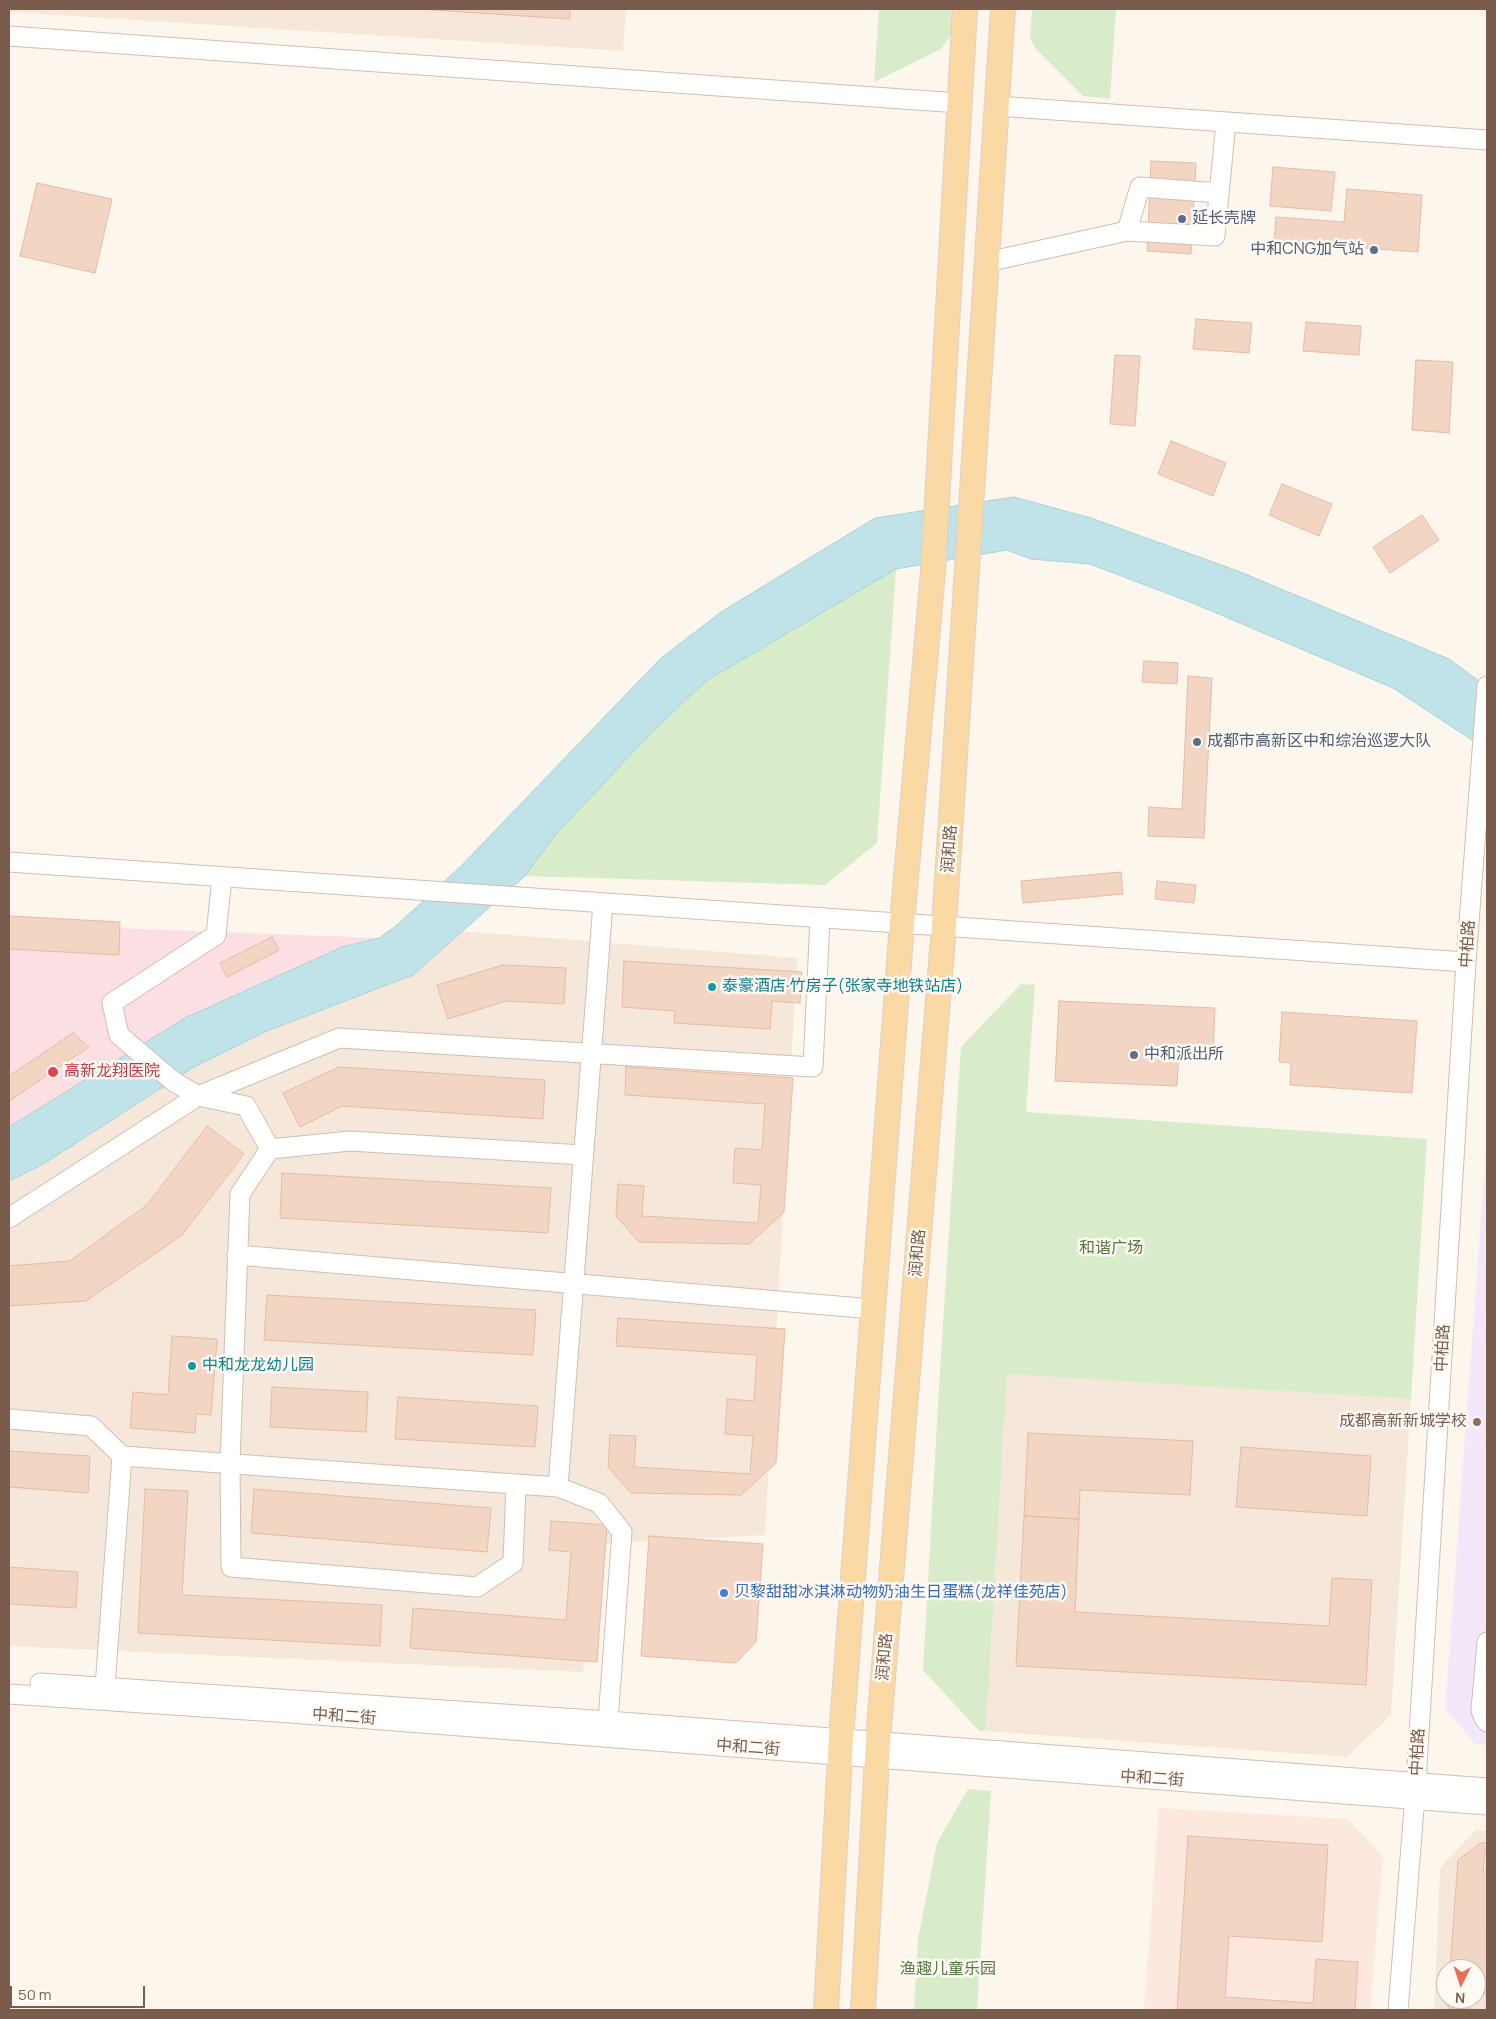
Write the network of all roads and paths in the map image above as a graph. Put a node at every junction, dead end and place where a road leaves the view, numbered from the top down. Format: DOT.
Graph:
graph roads {
  1 [pos="965,9"];
  2 [pos="1003,9"];
  3 [pos="9,36"];
  4 [pos="959,103"];
  5 [pos="996,106"];
  6 [pos="1226,122"];
  7 [pos="1487,140"];
  8 [pos="1220,193"];
  9 [pos="1127,231"];
  10 [pos="987,262"];
  11 [pos="1487,686"];
  12 [pos="9,862"];
  13 [pos="222,877"];
  14 [pos="603,903"];
  15 [pos="820,918"];
  16 [pos="902,923"];
  17 [pos="944,926"];
  18 [pos="1466,962"];
  19 [pos="591,1054"];
  20 [pos="198,1096"];
  21 [pos="270,1149"];
  22 [pos="583,1154"];
  23 [pos="9,1218"];
  24 [pos="238,1255"];
  25 [pos="573,1284"];
  26 [pos="873,1309"];
  27 [pos="9,1419"];
  28 [pos="122,1456"];
  29 [pos="230,1463"];
  30 [pos="516,1484"];
  31 [pos="558,1487"];
  32 [pos="1487,1642"];
  33 [pos="9,1681"];
  34 [pos="105,1687"];
  35 [pos="9,1694"];
  36 [pos="608,1721"];
  37 [pos="1487,1722"];
  38 [pos="841,1746"];
  39 [pos="878,1749"];
  40 [pos="1487,1788"];
  41 [pos="1416,1791"];
  42 [pos="1487,1805"];
  43 [pos="826,2010"];
  44 [pos="863,2010"];
  45 [pos="1398,2010"];
  1 -- 4 [label="main road"];
  2 -- 5 [label="main road, 润和路"];
  3 -- 4 [label="street"];
  4 -- 16 [label="main road"];
  5 -- 6 [label="street"];
  5 -- 10 [label="main road, 润和路"];
  6 -- 7 [label="street"];
  6 -- 8 [label="street"];
  8 -- 9 [label="street"];
  8 -- 9 [label="street"];
  9 -- 10 [label="street"];
  10 -- 17 [label="main road, 润和路"];
  11 -- 18 [label="street, 中柏路"];
  12 -- 13 [label="street"];
  13 -- 14 [label="street"];
  13 -- 20 [label="street"];
  14 -- 15 [label="street"];
  14 -- 19 [label="street"];
  15 -- 16 [label="street"];
  15 -- 19 [label="street"];
  16 -- 17 [label="street"];
  16 -- 26 [label="main road"];
  17 -- 18 [label="street"];
  17 -- 39 [label="main road, 润和路"];
  18 -- 41 [label="street, 中柏路"];
  19 -- 20 [label="street"];
  19 -- 22 [label="street"];
  20 -- 21 [label="street"];
  20 -- 23 [label="street"];
  21 -- 22 [label="street"];
  21 -- 24 [label="street"];
  22 -- 25 [label="street"];
  24 -- 25 [label="street"];
  24 -- 29 [label="street"];
  25 -- 26 [label="street"];
  25 -- 31 [label="street"];
  26 -- 38 [label="main road"];
  27 -- 28 [label="street"];
  28 -- 29 [label="street"];
  28 -- 34 [label="street"];
  29 -- 30 [label="street"];
  29 -- 30 [label="street"];
  30 -- 31 [label="street"];
  31 -- 36 [label="street"];
  32 -- 37 [label="street"];
  33 -- 34 [label="street, 中和二街"];
  34 -- 36 [label="street, 中和二街"];
  35 -- 38 [label="street, 中和二街"];
  36 -- 38 [label="street, 中和二街"];
  38 -- 39 [label="street, 中和二街"];
  38 -- 43 [label="main road"];
  39 -- 41 [label="street, 中和二街"];
  39 -- 44 [label="main road, 润和路"];
  40 -- 41 [label="street, 中和二街"];
  41 -- 42 [label="street, 中和二街"];
  41 -- 45 [label="street, 中柏路"];
}
